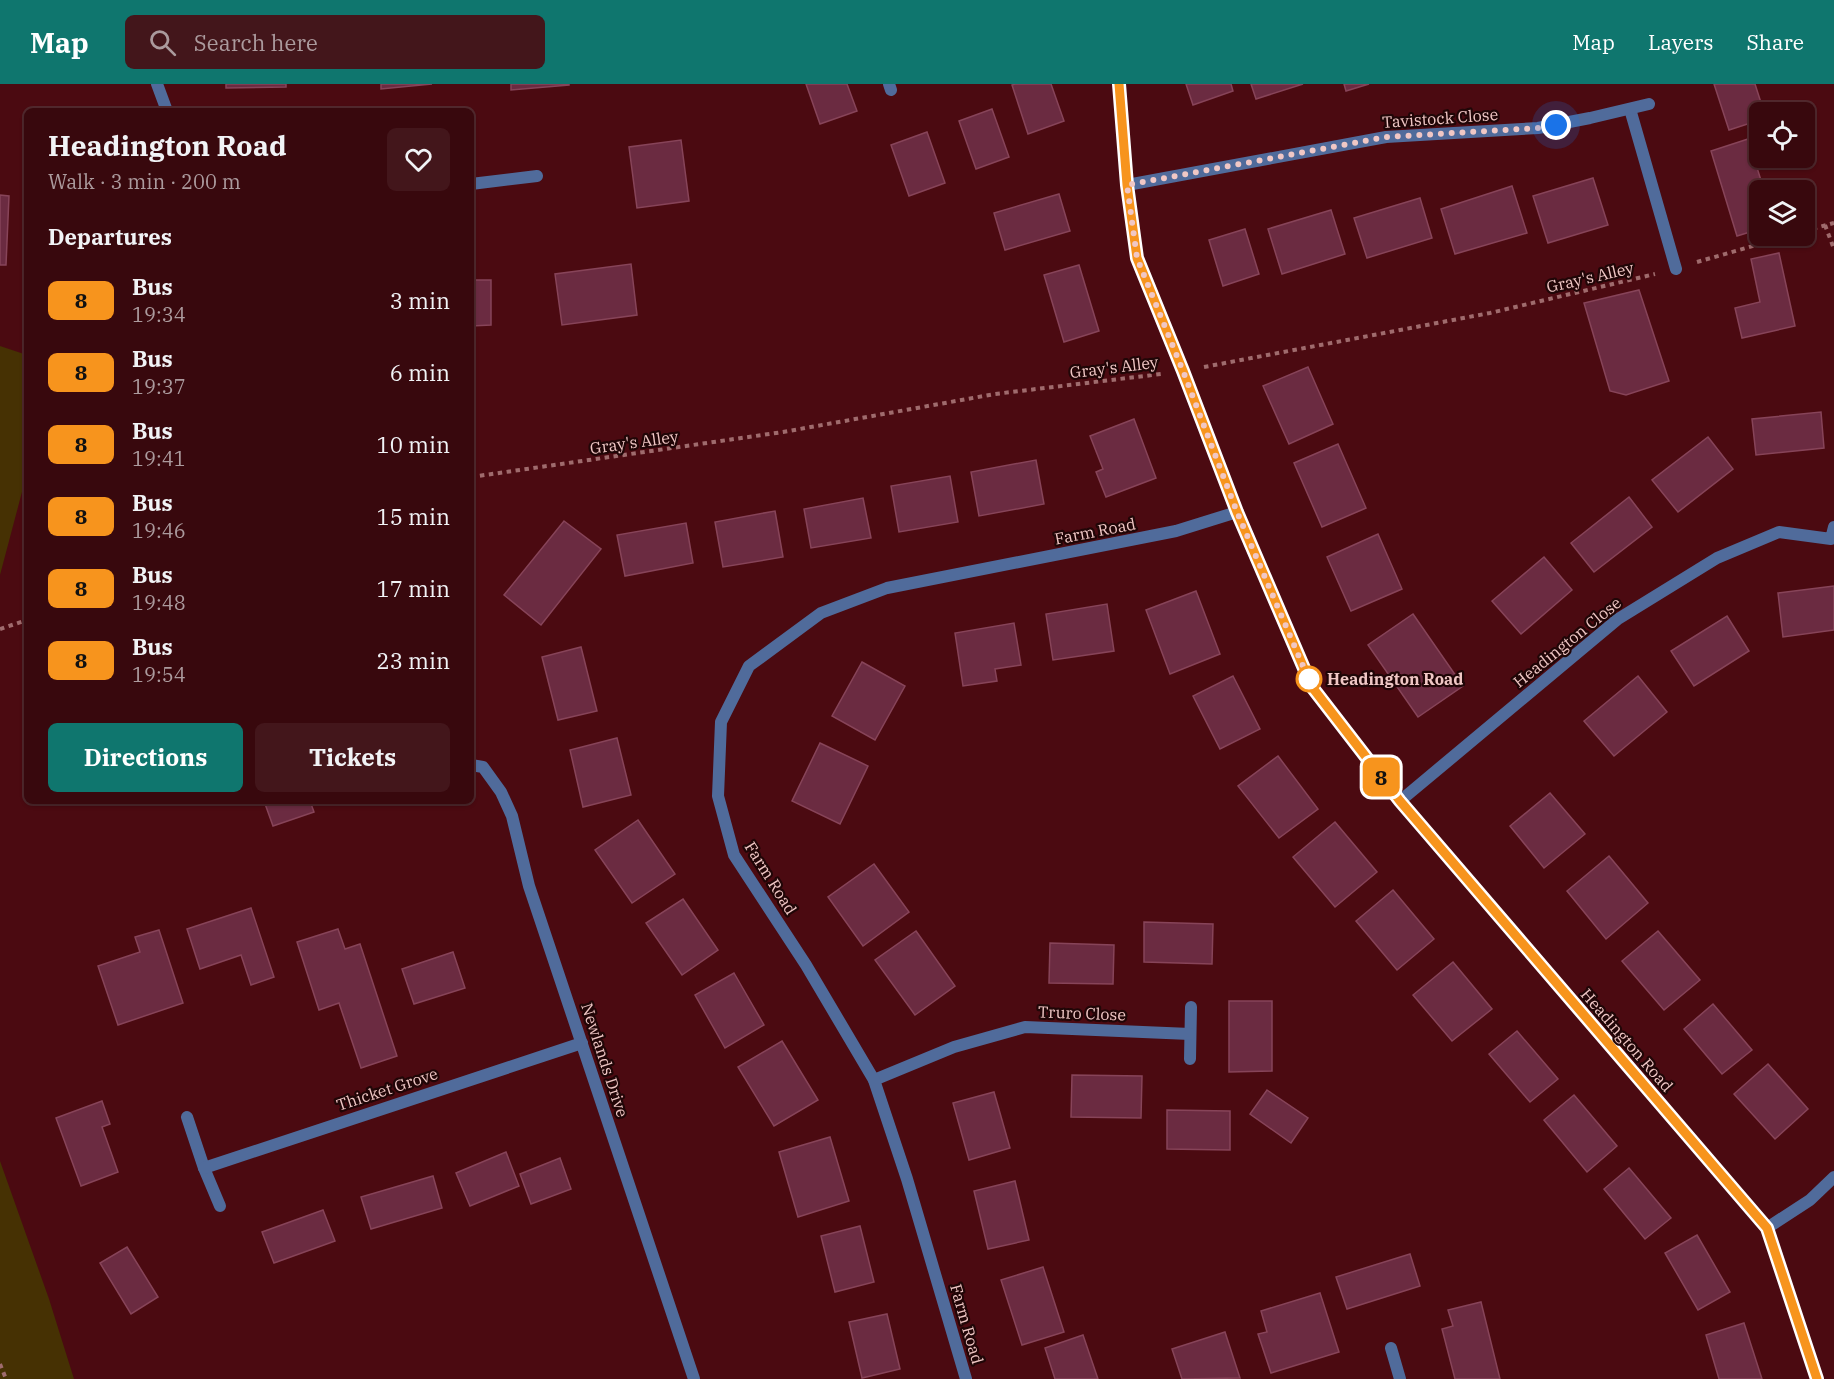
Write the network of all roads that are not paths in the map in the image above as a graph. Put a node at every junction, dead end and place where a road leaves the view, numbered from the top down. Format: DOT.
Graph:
graph roads {
  1 [pos="157,84"];
  2 [pos="1119,84"];
  3 [pos="1649,104"];
  4 [pos="165,108"];
  5 [pos="1630,109"];
  6 [pos="537,176"];
  7 [pos="474,184"];
  8 [pos="1127,185"];
  9 [pos="1676,269"];
  10 [pos="1237,512"];
  11 [pos="1833,536"];
  12 [pos="474,766"];
  13 [pos="1400,801"];
  14 [pos="1191,1007"];
  15 [pos="1190,1034"];
  16 [pos="582,1042"];
  17 [pos="1190,1059"];
  18 [pos="874,1080"];
  19 [pos="187,1117"];
  20 [pos="204,1168"];
  21 [pos="1834,1177"];
  22 [pos="220,1206"];
  23 [pos="1767,1228"];
  24 [pos="1391,1348"];
  25 [pos="694,1379"];
  26 [pos="966,1379"];
  27 [pos="1400,1379"];
  28 [pos="1817,1379"];
  1 -- 4 [label="street"];
  2 -- 8 [label="street, Headington Road"];
  3 -- 5 [label="street, Tavistock Close"];
  5 -- 8 [label="street, Tavistock Close"];
  5 -- 9 [label="street"];
  6 -- 7 [label="street"];
  8 -- 10 [label="street, Headington Road"];
  10 -- 13 [label="street, Headington Road"];
  10 -- 18 [label="street, Farm Road"];
  11 -- 13 [label="street, Headington Close"];
  12 -- 16 [label="street, Newlands Drive"];
  13 -- 23 [label="street, Headington Road"];
  14 -- 15 [label="street"];
  15 -- 17 [label="street"];
  15 -- 18 [label="street, Truro Close"];
  16 -- 20 [label="street, Thicket Grove"];
  16 -- 25 [label="street, Newlands Drive"];
  18 -- 26 [label="street, Farm Road"];
  19 -- 20 [label="street"];
  20 -- 22 [label="street"];
  21 -- 23 [label="street"];
  23 -- 28 [label="street, Headington Road"];
  24 -- 27 [label="street"];
}
